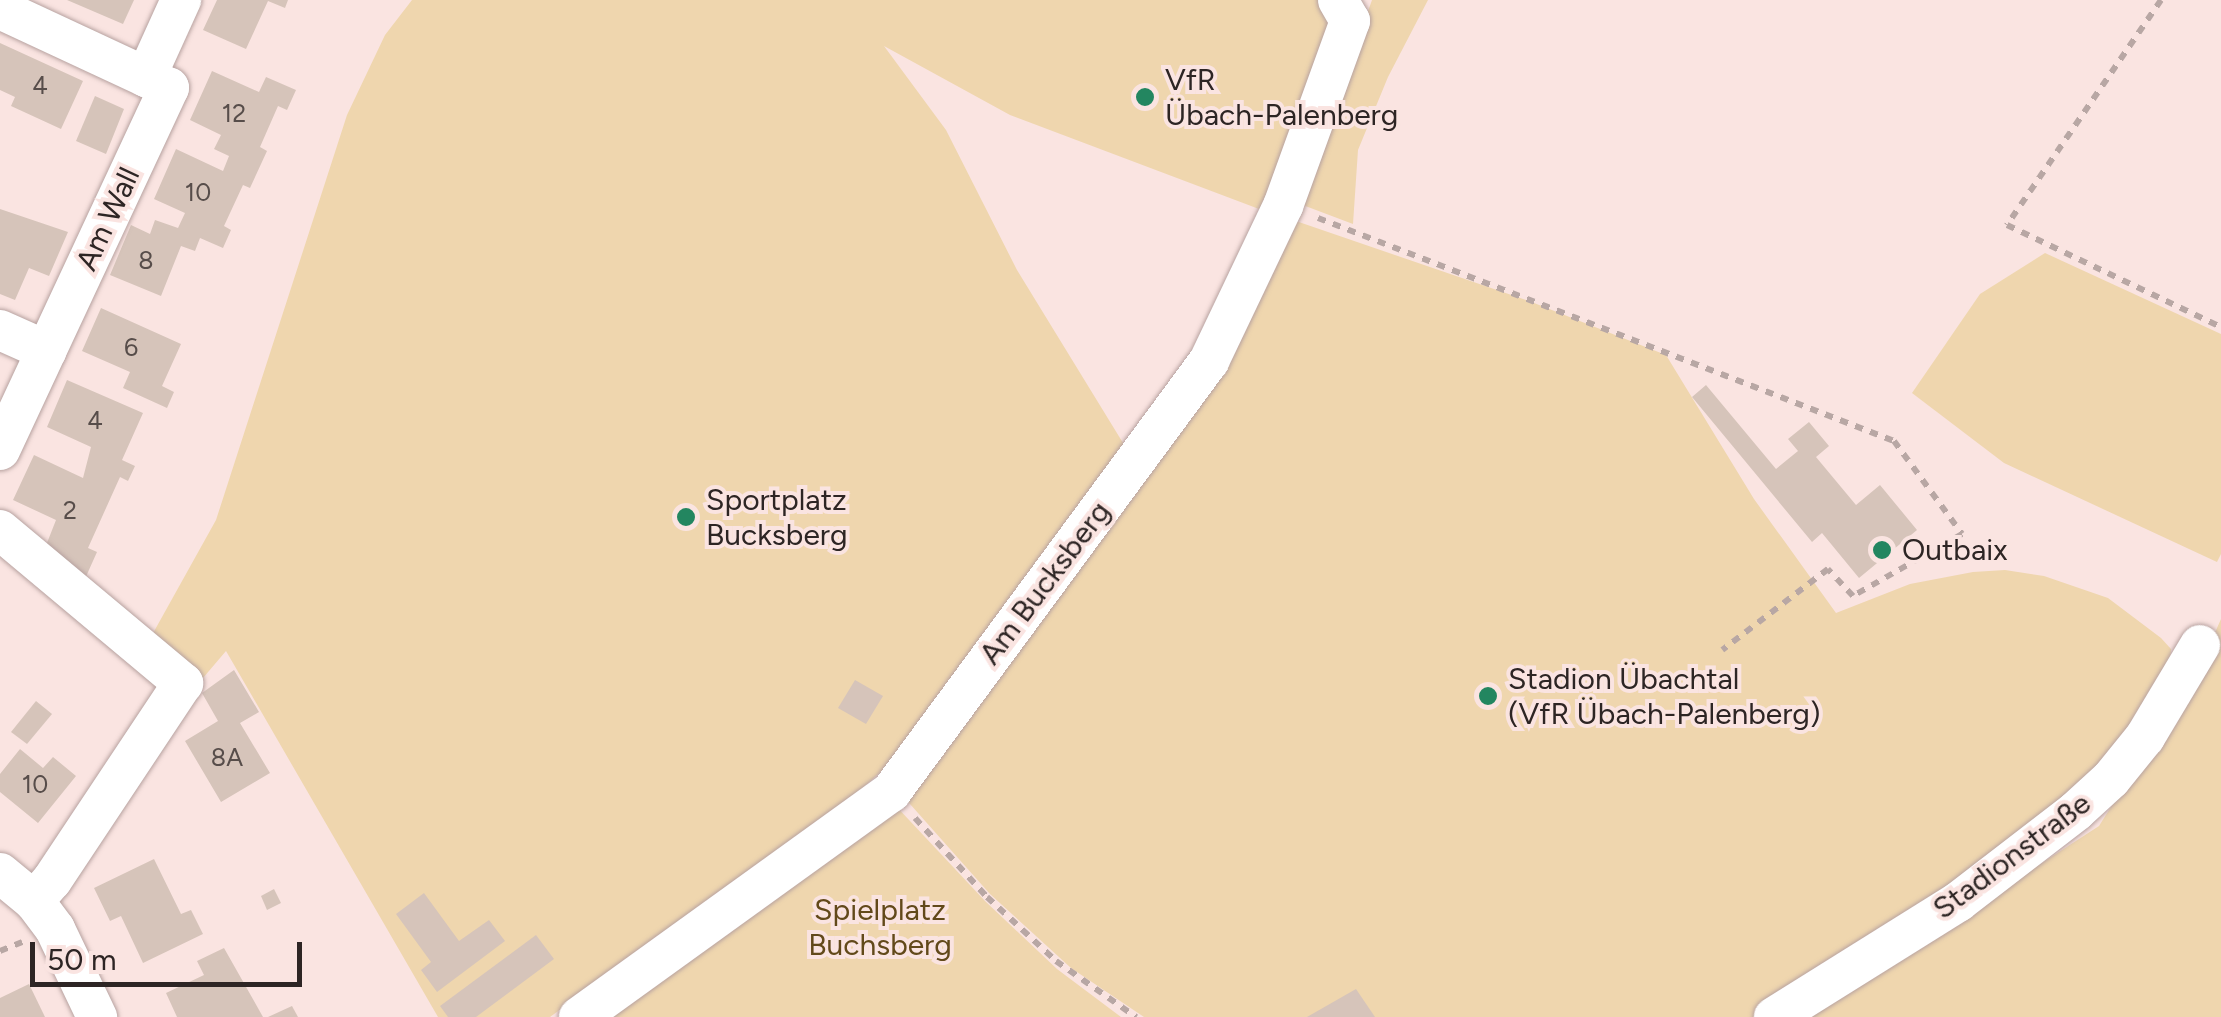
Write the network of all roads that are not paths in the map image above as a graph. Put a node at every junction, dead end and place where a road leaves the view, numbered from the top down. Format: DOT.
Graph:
graph roads {
  1 [pos="182,0"];
  2 [pos="0,10"];
  3 [pos="1344,11"];
  4 [pos="146,77"];
  5 [pos="0,330"];
  6 [pos="47,351"];
  7 [pos="0,450"];
  8 [pos="0,530"];
  9 [pos="2200,645"];
  10 [pos="0,873"];
  11 [pos="34,900"];
  12 [pos="98,1017"];
  13 [pos="580,1017"];
  14 [pos="1774,1017"];
  1 -- 4 [label="street"];
  2 -- 4 [label="street"];
  3 -- 13 [label="street, Am Bucksberg"];
  4 -- 6 [label="street, Am Wall"];
  5 -- 6 [label="street"];
  6 -- 7 [label="street, Am Wall"];
  8 -- 11 [label="street"];
  9 -- 14 [label="street, Stadionstraße"];
  10 -- 11 [label="street"];
  11 -- 12 [label="street"];
}
